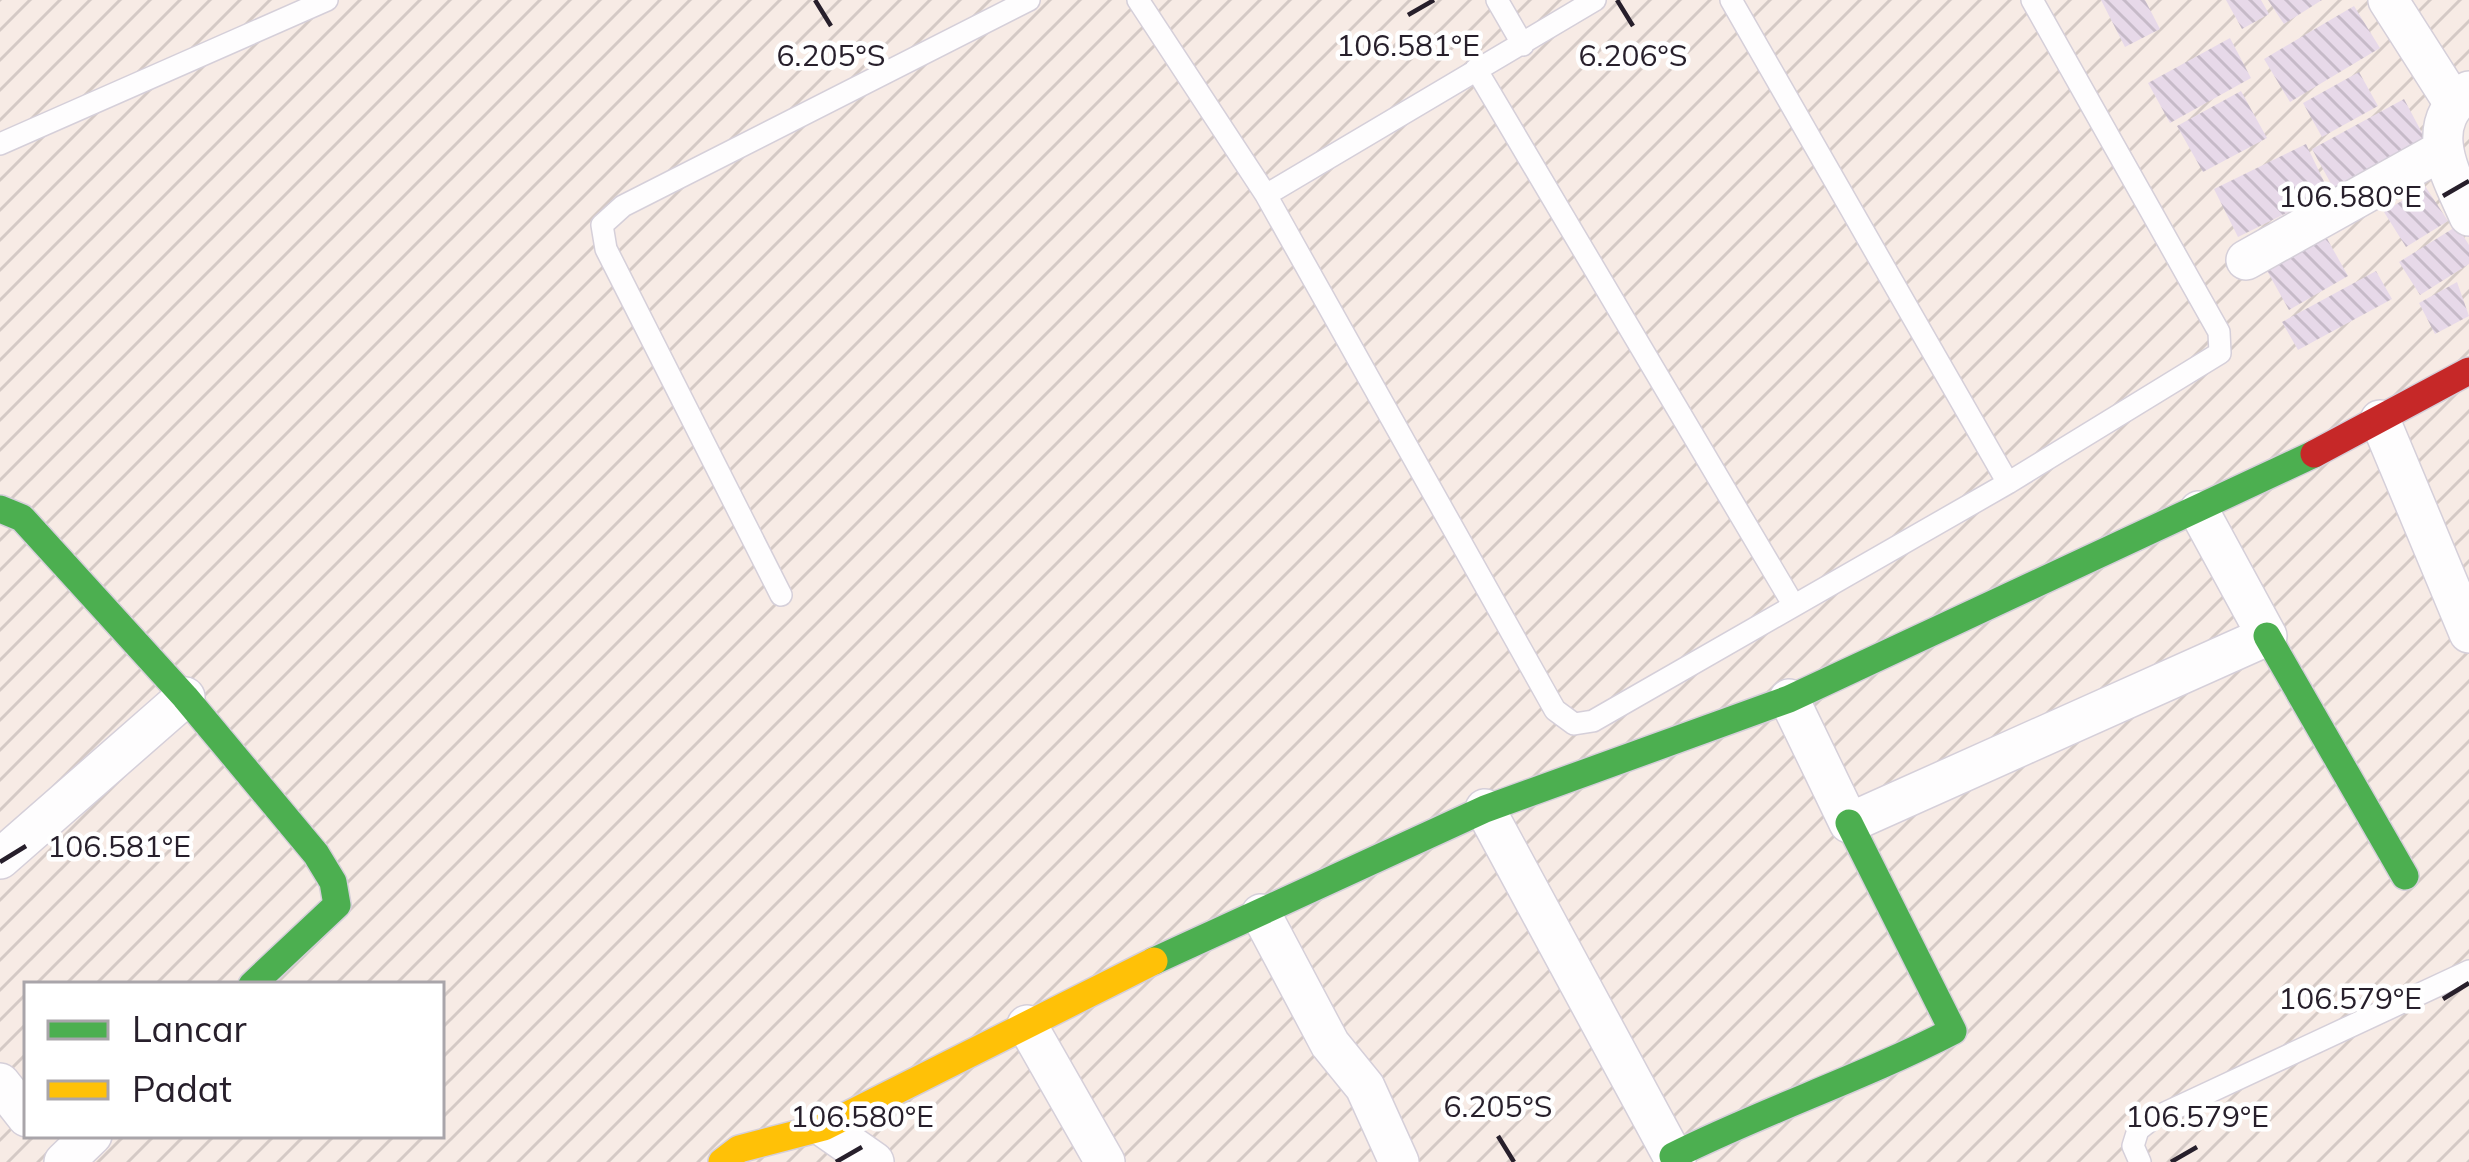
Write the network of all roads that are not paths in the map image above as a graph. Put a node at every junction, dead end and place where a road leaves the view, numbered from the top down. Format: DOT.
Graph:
graph roads {
  1 [pos="327,0"];
  2 [pos="1029,0"];
  3 [pos="1138,0"];
  4 [pos="1497,0"];
  5 [pos="1594,0"];
  6 [pos="1731,0"];
  7 [pos="2032,0"];
  8 [pos="2388,0"];
  9 [pos="1523,45"];
  10 [pos="1476,70"];
  11 [pos="2461,96"];
  12 [pos="0,145"];
  13 [pos="2441,151"];
  14 [pos="1267,196"];
  15 [pos="2469,216"];
  16 [pos="2246,260"];
  17 [pos="2469,370"];
  18 [pos="2380,420"];
  19 [pos="2008,483"];
  20 [pos="0,509"];
  21 [pos="2199,511"];
  22 [pos="781,596"];
  23 [pos="1793,604"];
  24 [pos="2469,633"];
  25 [pos="2266,636"];
  26 [pos="185,697"];
  27 [pos="1789,699"];
  28 [pos="1485,809"];
  29 [pos="1850,823"];
  30 [pos="0,859"];
  31 [pos="2405,876"];
  32 [pos="1261,914"];
  33 [pos="2469,971"];
  34 [pos="255,982"];
  35 [pos="1028,1025"];
  36 [pos="0,1083"];
  37 [pos="24,1113"];
  38 [pos="824,1127"];
  39 [pos="44,1138"];
  40 [pos="89,1138"];
  41 [pos="735,1158"];
  42 [pos="1675,1159"];
  43 [pos="63,1162"];
  44 [pos="874,1162"];
  45 [pos="1105,1162"];
  46 [pos="1399,1162"];
  47 [pos="2140,1162"];
  1 -- 12 [label="lane"];
  2 -- 22 [label="lane"];
  3 -- 14 [label="lane"];
  4 -- 9 [label="lane"];
  5 -- 9 [label="lane"];
  6 -- 19 [label="lane"];
  7 -- 19 [label="lane"];
  8 -- 11 [label="street"];
  9 -- 10 [label="lane"];
  10 -- 14 [label="lane"];
  10 -- 23 [label="lane"];
  11 -- 13 [label="street"];
  13 -- 15 [label="street"];
  13 -- 16 [label="street"];
  14 -- 23 [label="lane"];
  17 -- 18 [label="street"];
  18 -- 21 [label="street"];
  18 -- 24 [label="street"];
  19 -- 23 [label="lane"];
  20 -- 26 [label="street"];
  21 -- 25 [label="street"];
  21 -- 27 [label="street"];
  25 -- 29 [label="street"];
  25 -- 31 [label="street"];
  26 -- 30 [label="street"];
  26 -- 34 [label="street"];
  27 -- 28 [label="street"];
  27 -- 29 [label="street"];
  28 -- 32 [label="street"];
  28 -- 42 [label="street"];
  29 -- 42 [label="street"];
  32 -- 35 [label="street"];
  32 -- 46 [label="street"];
  33 -- 47 [label="lane"];
  35 -- 38 [label="street"];
  35 -- 45 [label="street"];
  36 -- 37 [label="street"];
  38 -- 41 [label="street"];
  38 -- 44 [label="street"];
  39 -- 43 [label="street"];
  40 -- 43 [label="street"];
}
